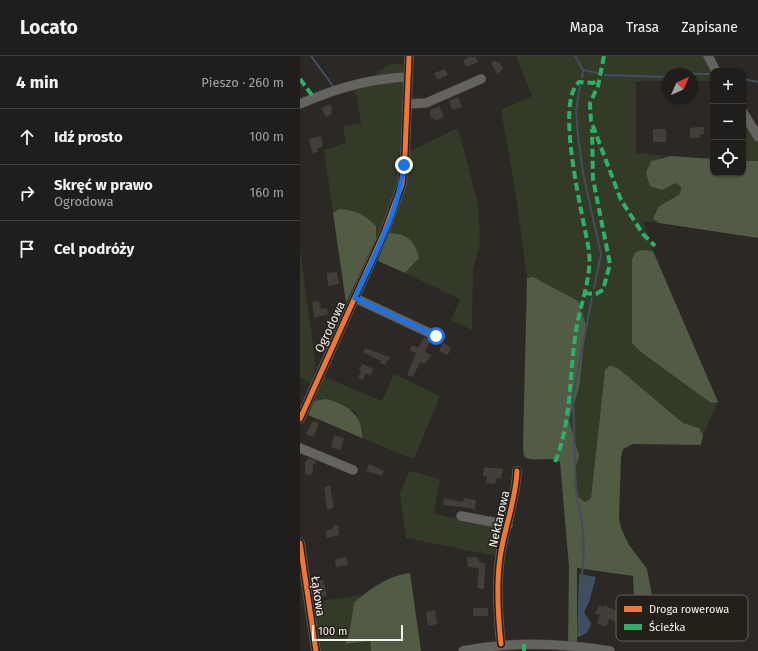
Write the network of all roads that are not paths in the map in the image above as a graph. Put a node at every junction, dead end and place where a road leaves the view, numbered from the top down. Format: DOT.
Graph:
graph roads {
  1 [pos="409,56"];
  2 [pos="708,56"];
  3 [pos="714,68"];
  4 [pos="408,77"];
  5 [pos="481,79"];
  6 [pos="300,104"];
  7 [pos="407,104"];
  8 [pos="746,117"];
  9 [pos="758,137"];
  10 [pos="355,298"];
  11 [pos="436,336"];
  12 [pos="301,415"];
  13 [pos="300,448"];
  14 [pos="353,470"];
  15 [pos="517,471"];
  16 [pos="461,516"];
  17 [pos="508,525"];
  18 [pos="300,544"];
  19 [pos="500,644"];
  20 [pos="316,651"];
  21 [pos="467,651"];
  22 [pos="610,651"];
  1 -- 4 [label="street, Ogrodowa"];
  2 -- 3 [label="street"];
  4 -- 6 [label="street"];
  4 -- 7 [label="street, Ogrodowa"];
  5 -- 7 [label="street"];
  7 -- 10 [label="street, Ogrodowa"];
  8 -- 9 [label="street"];
  10 -- 11 [label="street"];
  10 -- 12 [label="street, Ogrodowa"];
  13 -- 14 [label="street"];
  15 -- 17 [label="street, Nektarowa"];
  16 -- 17 [label="street"];
  17 -- 19 [label="street, Nektarowa"];
  18 -- 20 [label="street, Łąkowa"];
  19 -- 21 [label="street"];
  19 -- 22 [label="street"];
}
